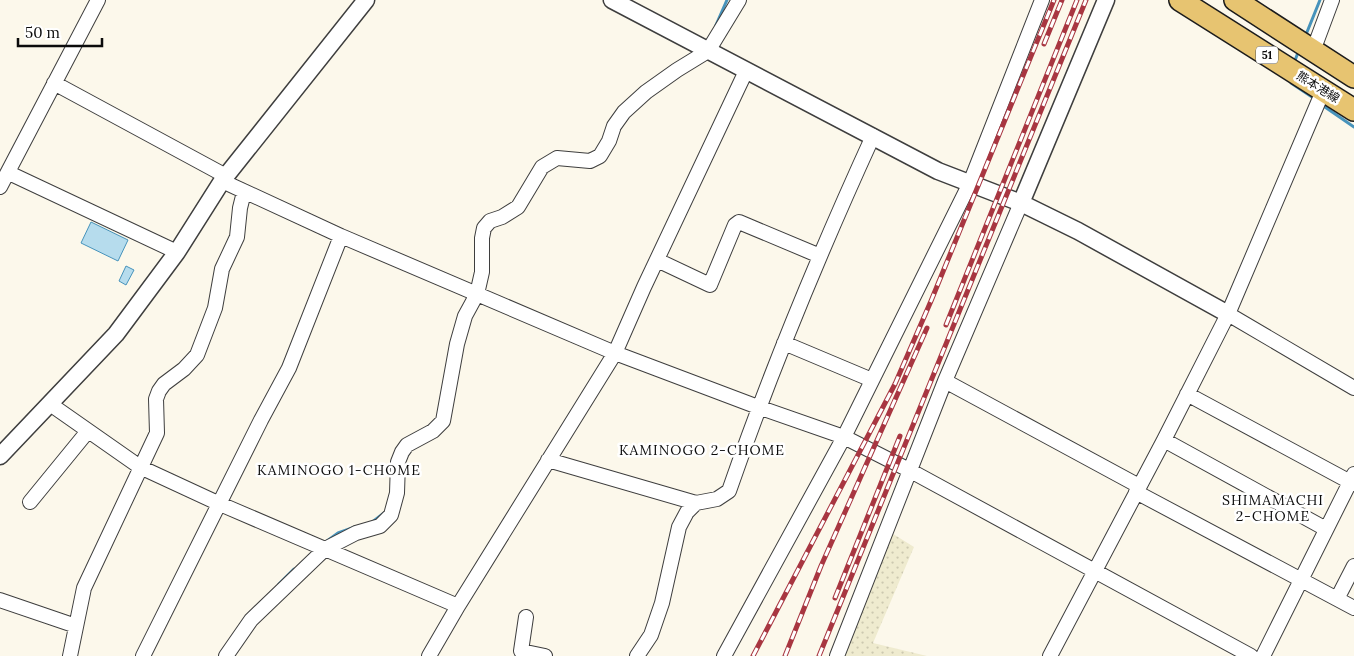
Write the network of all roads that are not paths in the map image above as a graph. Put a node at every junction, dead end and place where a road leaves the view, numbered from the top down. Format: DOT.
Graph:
graph roads {
  1 [pos="98,0"];
  2 [pos="366,0"];
  3 [pos="612,0"];
  4 [pos="739,0"];
  5 [pos="1042,0"];
  6 [pos="1106,0"];
  7 [pos="1180,0"];
  8 [pos="1235,0"];
  9 [pos="1332,0"];
  10 [pos="708,50"];
  11 [pos="1313,51"];
  12 [pos="746,71"];
  13 [pos="1354,77"];
  14 [pos="54,83"];
  15 [pos="1323,91"];
  16 [pos="1354,110"];
  17 [pos="873,136"];
  18 [pos="9,173"];
  19 [pos="224,178"];
  20 [pos="970,183"];
  21 [pos="0,187"];
  22 [pos="244,192"];
  23 [pos="1021,203"];
  24 [pos="342,236"];
  25 [pos="176,252"];
  26 [pos="820,256"];
  27 [pos="656,260"];
  28 [pos="477,294"];
  29 [pos="1228,314"];
  30 [pos="784,343"];
  31 [pos="615,353"];
  32 [pos="872,380"];
  33 [pos="945,381"];
  34 [pos="1354,388"];
  35 [pos="1187,394"];
  36 [pos="50,404"];
  37 [pos="758,407"];
  38 [pos="88,431"];
  39 [pos="844,437"];
  40 [pos="1164,440"];
  41 [pos="0,456"];
  42 [pos="548,460"];
  43 [pos="140,467"];
  44 [pos="910,470"];
  45 [pos="1353,480"];
  46 [pos="1138,489"];
  47 [pos="30,502"];
  48 [pos="696,503"];
  49 [pos="220,504"];
  50 [pos="1326,529"];
  51 [pos="325,549"];
  52 [pos="1354,566"];
  53 [pos="1094,571"];
  54 [pos="1301,579"];
  55 [pos="1337,599"];
  56 [pos="0,600"];
  57 [pos="458,606"];
  58 [pos="1354,608"];
  59 [pos="526,617"];
  60 [pos="76,626"];
  61 [pos="70,656"];
  62 [pos="143,656"];
  63 [pos="226,656"];
  64 [pos="429,656"];
  65 [pos="545,656"];
  66 [pos="637,656"];
  67 [pos="724,656"];
  68 [pos="837,656"];
  69 [pos="1050,656"];
  70 [pos="1251,656"];
  71 [pos="1263,656"];
  1 -- 14 [label="street"];
  2 -- 19 [label="street"];
  3 -- 10 [label="street"];
  4 -- 10 [label="street"];
  5 -- 20 [label="street"];
  6 -- 23 [label="street"];
  7 -- 15 [label="main road, 熊本港線 / 51"];
  8 -- 11 [label="main road, 51"];
  9 -- 11 [label="street"];
  10 -- 12 [label="street"];
  10 -- 28 [label="street"];
  11 -- 13 [label="main road, 51"];
  12 -- 17 [label="street"];
  12 -- 27 [label="street"];
  14 -- 18 [label="street"];
  14 -- 19 [label="street"];
  15 -- 16 [label="main road, 熊本港線 / 51"];
  15 -- 29 [label="street"];
  17 -- 20 [label="street"];
  17 -- 26 [label="street"];
  18 -- 21 [label="street"];
  18 -- 25 [label="street"];
  19 -- 22 [label="street"];
  19 -- 25 [label="street"];
  20 -- 23 [label="street"];
  20 -- 32 [label="street"];
  22 -- 24 [label="street"];
  22 -- 43 [label="street"];
  23 -- 29 [label="street"];
  23 -- 33 [label="street"];
  24 -- 28 [label="street"];
  24 -- 49 [label="street"];
  25 -- 36 [label="street"];
  26 -- 27 [label="street"];
  26 -- 30 [label="street"];
  27 -- 31 [label="street"];
  28 -- 31 [label="street"];
  28 -- 51 [label="street"];
  29 -- 34 [label="street"];
  29 -- 35 [label="street"];
  30 -- 32 [label="street"];
  30 -- 37 [label="street"];
  31 -- 37 [label="street"];
  31 -- 42 [label="street"];
  32 -- 39 [label="street"];
  33 -- 44 [label="street"];
  33 -- 46 [label="street"];
  35 -- 40 [label="street"];
  35 -- 45 [label="street"];
  36 -- 38 [label="street"];
  36 -- 41 [label="street"];
  37 -- 39 [label="street"];
  37 -- 48 [label="street"];
  38 -- 43 [label="street"];
  38 -- 47 [label="street"];
  39 -- 44 [label="street"];
  39 -- 67 [label="street"];
  40 -- 46 [label="street"];
  40 -- 50 [label="street"];
  42 -- 48 [label="street"];
  42 -- 57 [label="street"];
  43 -- 49 [label="street"];
  43 -- 60 [label="street"];
  44 -- 53 [label="street"];
  44 -- 68 [label="street"];
  45 -- 50 [label="street"];
  46 -- 53 [label="street"];
  46 -- 54 [label="street"];
  48 -- 66 [label="street"];
  49 -- 51 [label="street"];
  49 -- 62 [label="street"];
  50 -- 54 [label="street"];
  51 -- 57 [label="street"];
  51 -- 63 [label="street"];
  52 -- 55 [label="street"];
  53 -- 69 [label="street"];
  53 -- 70 [label="street"];
  54 -- 55 [label="street"];
  54 -- 71 [label="street"];
  55 -- 58 [label="street"];
  56 -- 60 [label="street"];
  57 -- 64 [label="street"];
  59 -- 65 [label="street"];
  60 -- 61 [label="street"];
}
